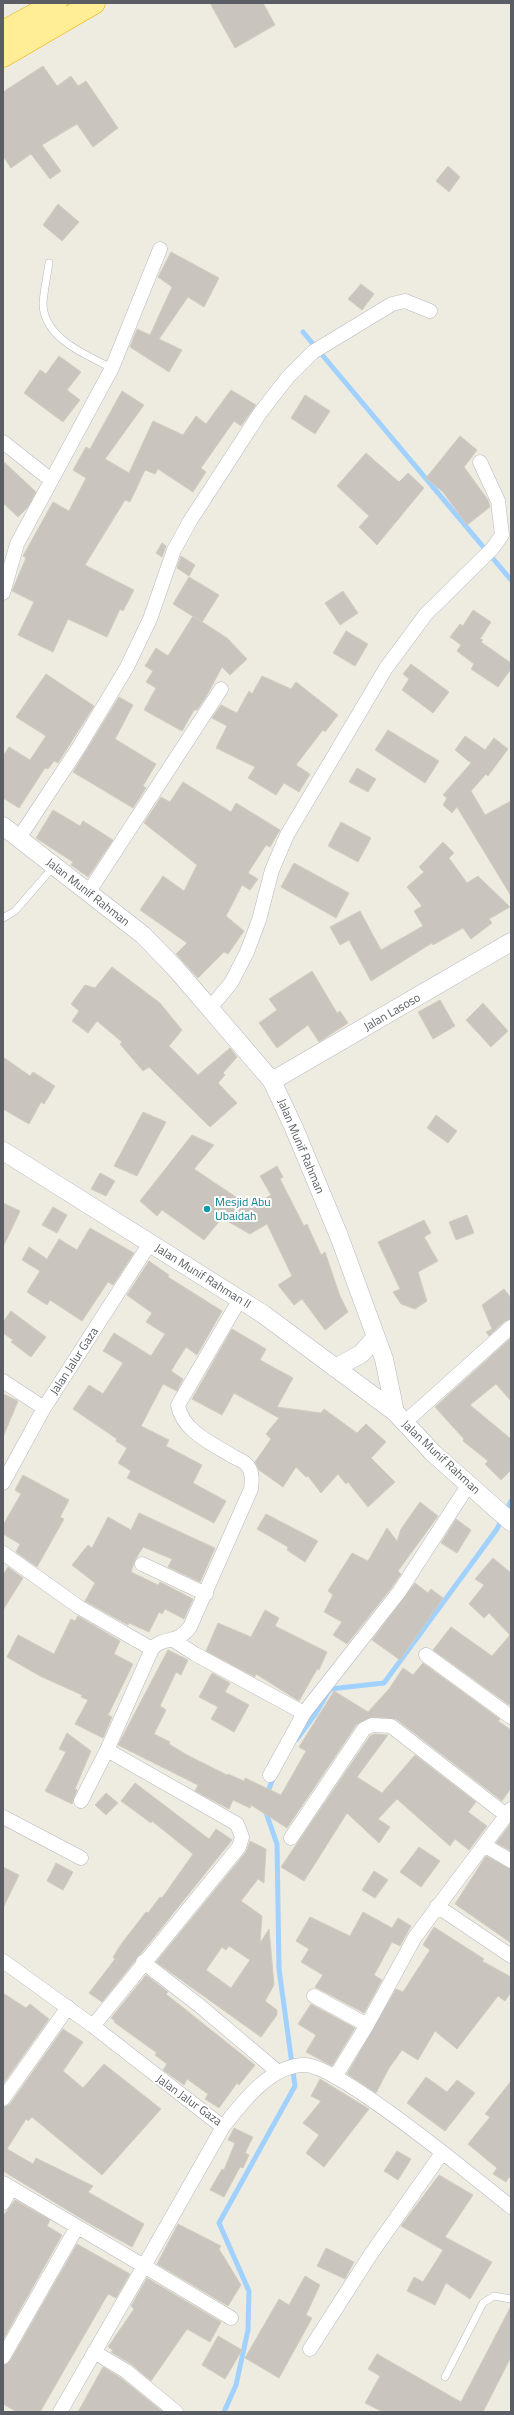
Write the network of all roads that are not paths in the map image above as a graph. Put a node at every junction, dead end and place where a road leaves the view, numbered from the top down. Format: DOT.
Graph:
graph roads {
  1 [pos="56,3"];
  2 [pos="94,3"];
  3 [pos="3,32"];
  4 [pos="3,56"];
  5 [pos="160,248"];
  6 [pos="49,263"];
  7 [pos="430,311"];
  8 [pos="112,368"];
  9 [pos="3,442"];
  10 [pos="480,462"];
  11 [pos="51,480"];
  12 [pos="3,593"];
  13 [pos="221,689"];
  14 [pos="3,826"];
  15 [pos="19,838"];
  16 [pos="55,866"];
  17 [pos="88,893"];
  18 [pos="3,918"];
  19 [pos="511,942"];
  20 [pos="210,1008"];
  21 [pos="272,1081"];
  22 [pos="3,1151"];
  23 [pos="150,1243"];
  24 [pos="240,1299"];
  25 [pos="511,1327"];
  26 [pos="376,1337"];
  27 [pos="336,1368"];
  28 [pos="3,1381"];
  29 [pos="44,1408"];
  30 [pos="400,1418"];
  31 [pos="3,1483"];
  32 [pos="469,1484"];
  33 [pos="511,1522"];
  34 [pos="3,1553"];
  35 [pos="142,1564"];
  36 [pos="206,1594"];
  37 [pos="175,1641"];
  38 [pos="152,1649"];
  39 [pos="426,1655"];
  40 [pos="304,1713"];
  41 [pos="511,1717"];
  42 [pos="107,1750"];
  43 [pos="270,1776"];
  44 [pos="81,1801"];
  45 [pos="508,1812"];
  46 [pos="3,1817"];
  47 [pos="290,1838"];
  48 [pos="484,1844"];
  49 [pos="81,1858"];
  50 [pos="511,1861"];
  51 [pos="436,1906"];
  52 [pos="511,1956"];
  53 [pos="3,1961"];
  54 [pos="143,1962"];
  55 [pos="314,1996"];
  56 [pos="68,2007"];
  57 [pos="368,2025"];
  58 [pos="93,2026"];
  59 [pos="283,2070"];
  60 [pos="336,2077"];
  61 [pos="3,2099"];
  62 [pos="224,2127"];
  63 [pos="442,2153"];
  64 [pos="7,2186"];
  65 [pos="3,2203"];
  66 [pos="511,2207"];
  67 [pos="77,2227"];
  68 [pos="144,2266"];
  69 [pos="511,2299"];
  70 [pos="231,2318"];
  71 [pos="310,2349"];
  72 [pos="94,2352"];
  73 [pos="3,2357"];
  74 [pos="446,2377"];
  75 [pos="60,2412"];
  76 [pos="176,2412"];
  1 -- 3 [label="highway"];
  2 -- 4 [label="highway"];
  5 -- 8 [label="street"];
  6 -- 8 [label="lane"];
  7 -- 15 [label="street"];
  8 -- 11 [label="street"];
  9 -- 11 [label="street"];
  10 -- 20 [label="street"];
  11 -- 12 [label="street"];
  13 -- 17 [label="street"];
  14 -- 15 [label="street, Jalan Munif Rahman"];
  15 -- 16 [label="street, Jalan Munif Rahman"];
  16 -- 17 [label="street, Jalan Munif Rahman"];
  16 -- 18 [label="lane"];
  17 -- 20 [label="street, Jalan Munif Rahman"];
  19 -- 21 [label="street, Jalan Lasoso"];
  20 -- 21 [label="street, Jalan Munif Rahman"];
  21 -- 26 [label="street, Jalan Munif Rahman"];
  22 -- 23 [label="street, Jalan Munif Rahman II"];
  23 -- 24 [label="street, Jalan Munif Rahman II"];
  23 -- 29 [label="street, Jalan Jalur Gaza"];
  24 -- 27 [label="street, Jalan Munif Rahman II"];
  24 -- 36 [label="street"];
  25 -- 30 [label="street"];
  26 -- 27 [label="street"];
  26 -- 30 [label="street, Jalan Munif Rahman"];
  27 -- 30 [label="street, Jalan Munif Rahman II"];
  28 -- 29 [label="street"];
  29 -- 31 [label="street, Jalan Jalur Gaza"];
  30 -- 32 [label="street, Jalan Munif Rahman"];
  32 -- 33 [label="street, Jalan Munif Rahman"];
  32 -- 40 [label="street"];
  34 -- 38 [label="street"];
  35 -- 36 [label="street"];
  36 -- 37 [label="street"];
  37 -- 38 [label="street"];
  37 -- 40 [label="street"];
  38 -- 42 [label="street"];
  39 -- 41 [label="street"];
  40 -- 43 [label="street"];
  42 -- 44 [label="street"];
  42 -- 54 [label="street"];
  45 -- 47 [label="street"];
  45 -- 48 [label="street"];
  46 -- 49 [label="street"];
  48 -- 50 [label="street"];
  48 -- 51 [label="street"];
  51 -- 52 [label="street"];
  51 -- 57 [label="street"];
  53 -- 56 [label="street, Jalan Jalur Gaza"];
  54 -- 58 [label="street"];
  54 -- 59 [label="street"];
  55 -- 57 [label="street"];
  56 -- 58 [label="street, Jalan Jalur Gaza"];
  56 -- 61 [label="street"];
  57 -- 60 [label="street"];
  58 -- 62 [label="street, Jalan Jalur Gaza"];
  59 -- 60 [label="street, Jalan Jalur Gaza"];
  59 -- 62 [label="street, Jalan Jalur Gaza"];
  60 -- 63 [label="street, Jalan Jalur Gaza"];
  62 -- 68 [label="street"];
  63 -- 66 [label="street, Jalan Jalur Gaza"];
  63 -- 71 [label="street"];
  64 -- 65 [label="street"];
  64 -- 67 [label="street"];
  67 -- 68 [label="street"];
  67 -- 73 [label="street"];
  68 -- 70 [label="street"];
  68 -- 72 [label="street"];
  69 -- 74 [label="lane"];
  72 -- 75 [label="street"];
  72 -- 76 [label="street"];
}
